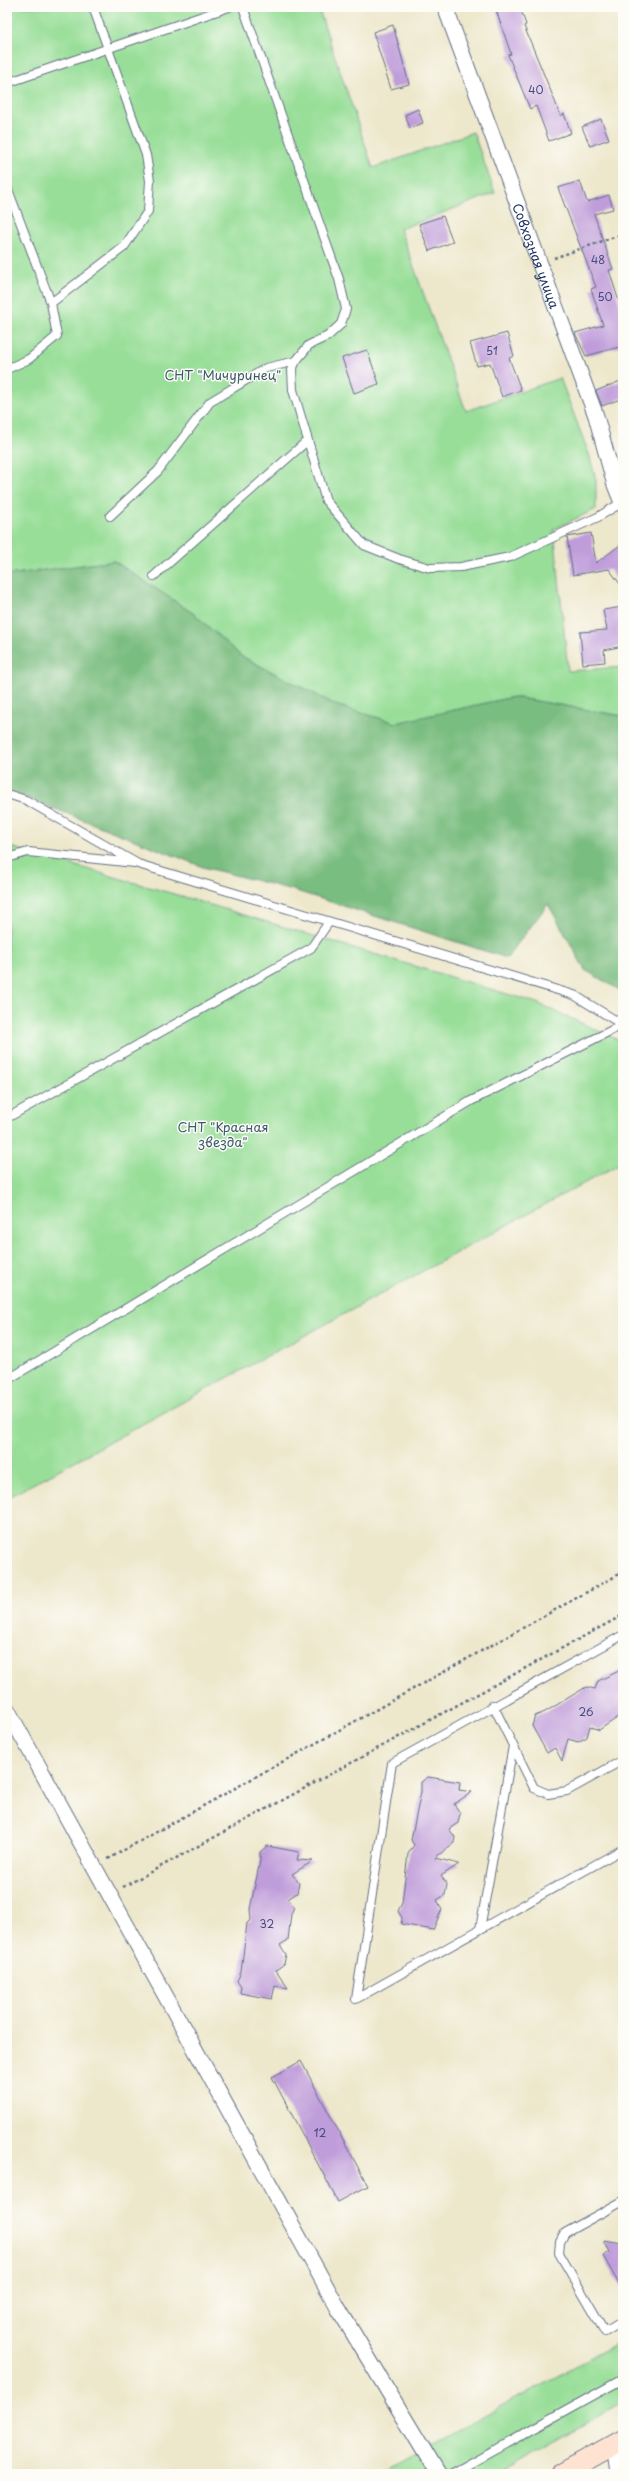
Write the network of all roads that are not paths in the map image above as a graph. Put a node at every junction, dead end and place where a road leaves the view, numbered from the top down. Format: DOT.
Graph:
graph roads {
  1 [pos="93,7"];
  2 [pos="228,7"];
  3 [pos="243,7"];
  4 [pos="445,7"];
  5 [pos="108,49"];
  6 [pos="7,83"];
  7 [pos="7,187"];
  8 [pos="51,303"];
  9 [pos="296,361"];
  10 [pos="7,368"];
  11 [pos="307,441"];
  12 [pos="622,504"];
  13 [pos="110,516"];
  14 [pos="154,576"];
  15 [pos="7,794"];
  16 [pos="7,858"];
  17 [pos="138,864"];
  18 [pos="329,922"];
  19 [pos="623,1025"];
  20 [pos="7,1118"];
  21 [pos="7,1380"];
  22 [pos="623,1635"];
  23 [pos="493,1705"];
  24 [pos="7,1709"];
  25 [pos="513,1746"];
  26 [pos="623,1760"];
  27 [pos="623,1849"];
  28 [pos="480,1929"];
  29 [pos="623,2201"];
  30 [pos="623,2321"];
  31 [pos="623,2379"];
  32 [pos="619,2442"];
  33 [pos="438,2474"];
  34 [pos="451,2474"];
  35 [pos="562,2474"];
  36 [pos="618,2474"];
  1 -- 5 [label="lane"];
  2 -- 5 [label="lane"];
  3 -- 9 [label="lane"];
  4 -- 12 [label="street, Совхозная улица"];
  5 -- 6 [label="lane"];
  5 -- 8 [label="lane"];
  7 -- 8 [label="lane"];
  8 -- 10 [label="lane"];
  9 -- 11 [label="lane"];
  9 -- 13 [label="lane"];
  11 -- 12 [label="lane"];
  11 -- 14 [label="lane"];
  15 -- 17 [label="lane"];
  16 -- 17 [label="lane"];
  17 -- 18 [label="lane"];
  18 -- 19 [label="lane"];
  18 -- 20 [label="lane"];
  19 -- 21 [label="lane"];
  22 -- 23 [label="lane"];
  23 -- 25 [label="lane"];
  23 -- 28 [label="lane"];
  24 -- 33 [label="street"];
  25 -- 26 [label="lane"];
  25 -- 28 [label="lane"];
  27 -- 28 [label="lane"];
  29 -- 30 [label="lane"];
  31 -- 34 [label="lane"];
  32 -- 35 [label="street"];
  32 -- 36 [label="street"];
}
